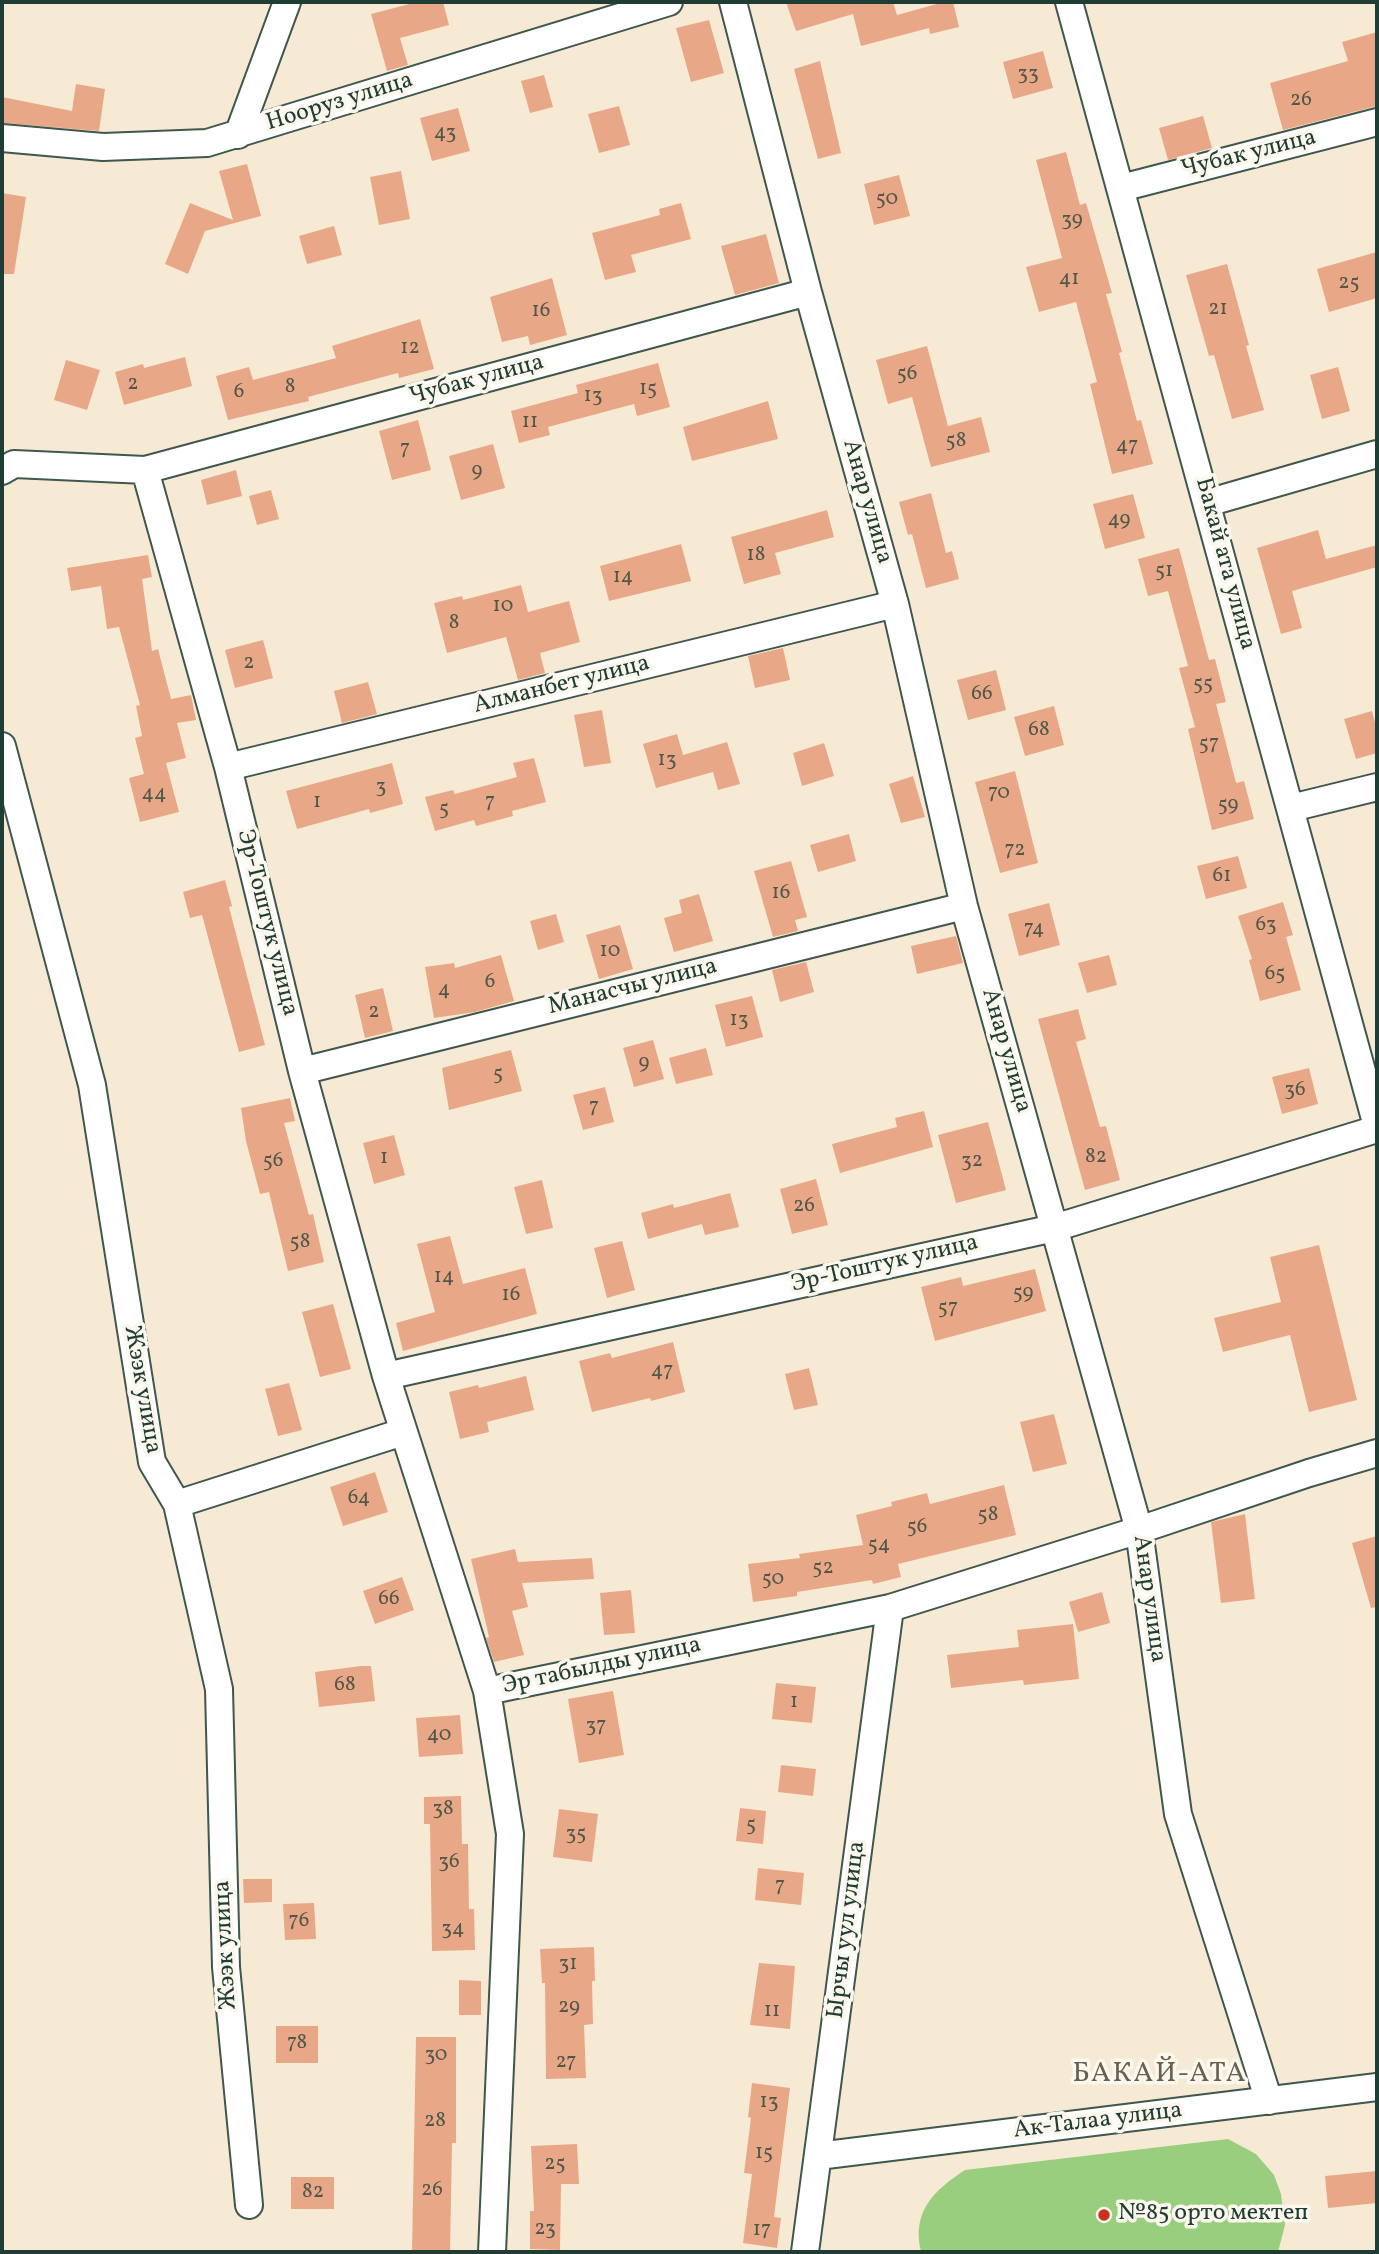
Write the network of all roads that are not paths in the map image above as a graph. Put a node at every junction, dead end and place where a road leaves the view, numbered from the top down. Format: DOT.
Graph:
graph roads {
  1 [pos="287,2"];
  2 [pos="669,2"];
  3 [pos="733,2"];
  4 [pos="1069,2"];
  5 [pos="1377,122"];
  6 [pos="238,135"];
  7 [pos="2,138"];
  8 [pos="1121,188"];
  9 [pos="808,292"];
  10 [pos="1377,454"];
  11 [pos="145,470"];
  12 [pos="2,471"];
  13 [pos="1207,503"];
  14 [pos="895,604"];
  15 [pos="2,746"];
  16 [pos="228,767"];
  17 [pos="1377,787"];
  18 [pos="1292,808"];
  19 [pos="964,906"];
  20 [pos="302,1071"];
  21 [pos="1377,1128"];
  22 [pos="1054,1228"];
  23 [pos="386,1376"];
  24 [pos="403,1432"];
  25 [pos="1377,1453"];
  26 [pos="177,1504"];
  27 [pos="1139,1530"];
  28 [pos="890,1608"];
  29 [pos="487,1691"];
  30 [pos="1377,2087"];
  31 [pos="1269,2101"];
  32 [pos="818,2157"];
  33 [pos="249,2205"];
  34 [pos="492,2252"];
  35 [pos="806,2252"];
  1 -- 6 [label="street"];
  2 -- 6 [label="street, Нооруз улица"];
  3 -- 9 [label="street, Анар улица"];
  4 -- 8 [label="street, Бакай ата улица"];
  5 -- 8 [label="street, Чубак улица"];
  6 -- 7 [label="street, Нооруз улица"];
  8 -- 13 [label="street, Бакай ата улица"];
  9 -- 11 [label="street, Чубак улица"];
  9 -- 14 [label="street, Анар улица"];
  10 -- 13 [label="street"];
  11 -- 12 [label="street"];
  11 -- 16 [label="street, Эр-Тоштук улица"];
  13 -- 18 [label="street, Бакай ата улица"];
  14 -- 16 [label="street, Алманбет улица"];
  14 -- 19 [label="street, Анар улица"];
  15 -- 26 [label="street, Жээк улица"];
  16 -- 20 [label="street, Эр-Тоштук улица"];
  17 -- 18 [label="street"];
  18 -- 21 [label="street, Бакай ата улица"];
  19 -- 20 [label="street, Манасчы улица"];
  19 -- 22 [label="street, Анар улица"];
  20 -- 23 [label="street, Эр-Тоштук улица"];
  21 -- 22 [label="street, Эр-Тоштук улица"];
  22 -- 23 [label="street, Эр-Тоштук улица"];
  22 -- 27 [label="street, Анар улица"];
  23 -- 24 [label="street, Эр-Тоштук улица"];
  24 -- 26 [label="street"];
  24 -- 29 [label="street, Эр-Тоштук улица"];
  25 -- 27 [label="street, Эр табылды улица"];
  26 -- 33 [label="street, Жээк улица"];
  27 -- 28 [label="street, Эр табылды улица"];
  27 -- 31 [label="street, Анар улица"];
  28 -- 29 [label="street, Эр табылды улица"];
  28 -- 32 [label="street, Ырчы уул улица"];
  29 -- 34 [label="street, Эр табылды улица"];
  30 -- 31 [label="street, Ак-Талаа улица"];
  31 -- 32 [label="street, Ак-Талаа улица"];
  32 -- 35 [label="street, Ырчы уул улица"];
}
